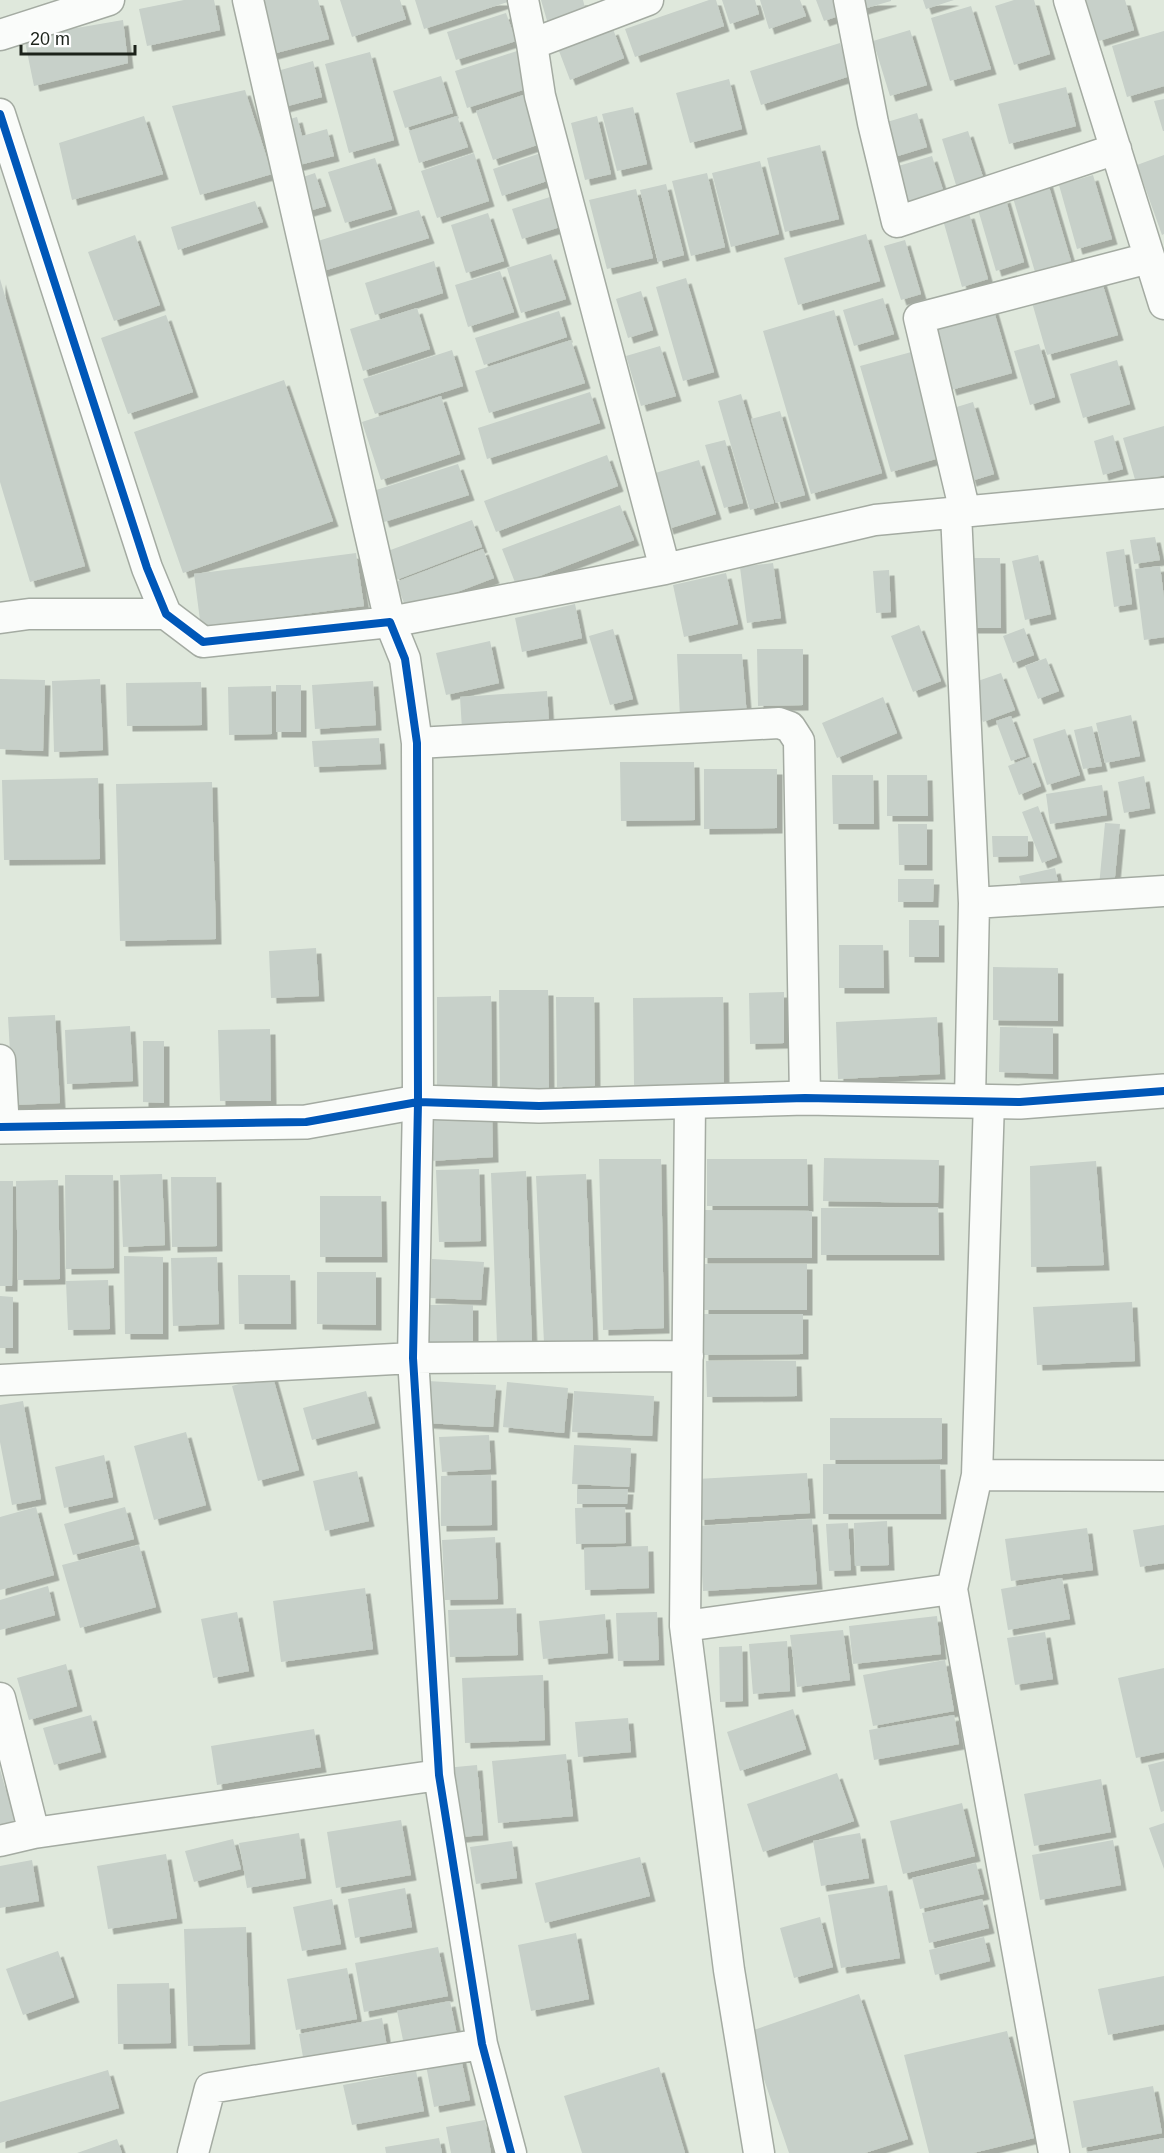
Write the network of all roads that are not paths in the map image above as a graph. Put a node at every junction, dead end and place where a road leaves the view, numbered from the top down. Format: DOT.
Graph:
graph roads {
  1 [pos="109,0"];
  2 [pos="248,0"];
  3 [pos="523,0"];
  4 [pos="648,0"];
  5 [pos="849,0"];
  6 [pos="1069,0"];
  7 [pos="0,35"];
  8 [pos="532,44"];
  9 [pos="0,114"];
  10 [pos="1116,149"];
  11 [pos="1149,258"];
  12 [pos="1164,304"];
  13 [pos="1164,494"];
  14 [pos="960,513"];
  15 [pos="665,569"];
  16 [pos="166,614"];
  17 [pos="0,618"];
  18 [pos="390,622"];
  19 [pos="417,743"];
  20 [pos="1164,891"];
  21 [pos="974,903"];
  22 [pos="0,1060"];
  23 [pos="1164,1091"];
  24 [pos="805,1098"];
  25 [pos="979,1101"];
  26 [pos="418,1102"];
  27 [pos="690,1102"];
  28 [pos="2,1128"];
  29 [pos="688,1356"];
  30 [pos="413,1358"];
  31 [pos="0,1380"];
  32 [pos="977,1475"];
  33 [pos="1164,1476"];
  34 [pos="952,1589"];
  35 [pos="685,1626"];
  36 [pos="0,1698"];
  37 [pos="439,1775"];
  38 [pos="34,1833"];
  39 [pos="0,1841"];
  40 [pos="482,2044"];
  41 [pos="193,2153"];
  42 [pos="511,2153"];
  43 [pos="759,2153"];
  44 [pos="1054,2153"];
  1 -- 7 [label="street"];
  2 -- 18 [label="street"];
  3 -- 8 [label="street"];
  4 -- 8 [label="street"];
  5 -- 10 [label="street"];
  6 -- 10 [label="street"];
  8 -- 15 [label="street"];
  9 -- 16 [label="street"];
  10 -- 11 [label="street"];
  11 -- 12 [label="street"];
  11 -- 14 [label="street"];
  13 -- 14 [label="street"];
  14 -- 15 [label="street"];
  14 -- 21 [label="street"];
  15 -- 18 [label="street"];
  16 -- 17 [label="street"];
  16 -- 18 [label="street"];
  18 -- 19 [label="street"];
  19 -- 24 [label="street"];
  19 -- 26 [label="street"];
  20 -- 21 [label="street"];
  21 -- 25 [label="street"];
  22 -- 28 [label="street"];
  23 -- 25 [label="street"];
  24 -- 25 [label="street"];
  24 -- 27 [label="street"];
  25 -- 32 [label="street"];
  26 -- 27 [label="street"];
  26 -- 28 [label="street"];
  26 -- 30 [label="street"];
  27 -- 29 [label="street"];
  29 -- 30 [label="street"];
  29 -- 35 [label="street"];
  30 -- 31 [label="street"];
  30 -- 37 [label="street"];
  32 -- 33 [label="street"];
  32 -- 34 [label="street"];
  34 -- 35 [label="street"];
  34 -- 44 [label="street"];
  35 -- 43 [label="street"];
  36 -- 38 [label="street"];
  37 -- 38 [label="street"];
  37 -- 40 [label="street"];
  38 -- 39 [label="street"];
  40 -- 41 [label="street"];
  40 -- 42 [label="street"];
}
